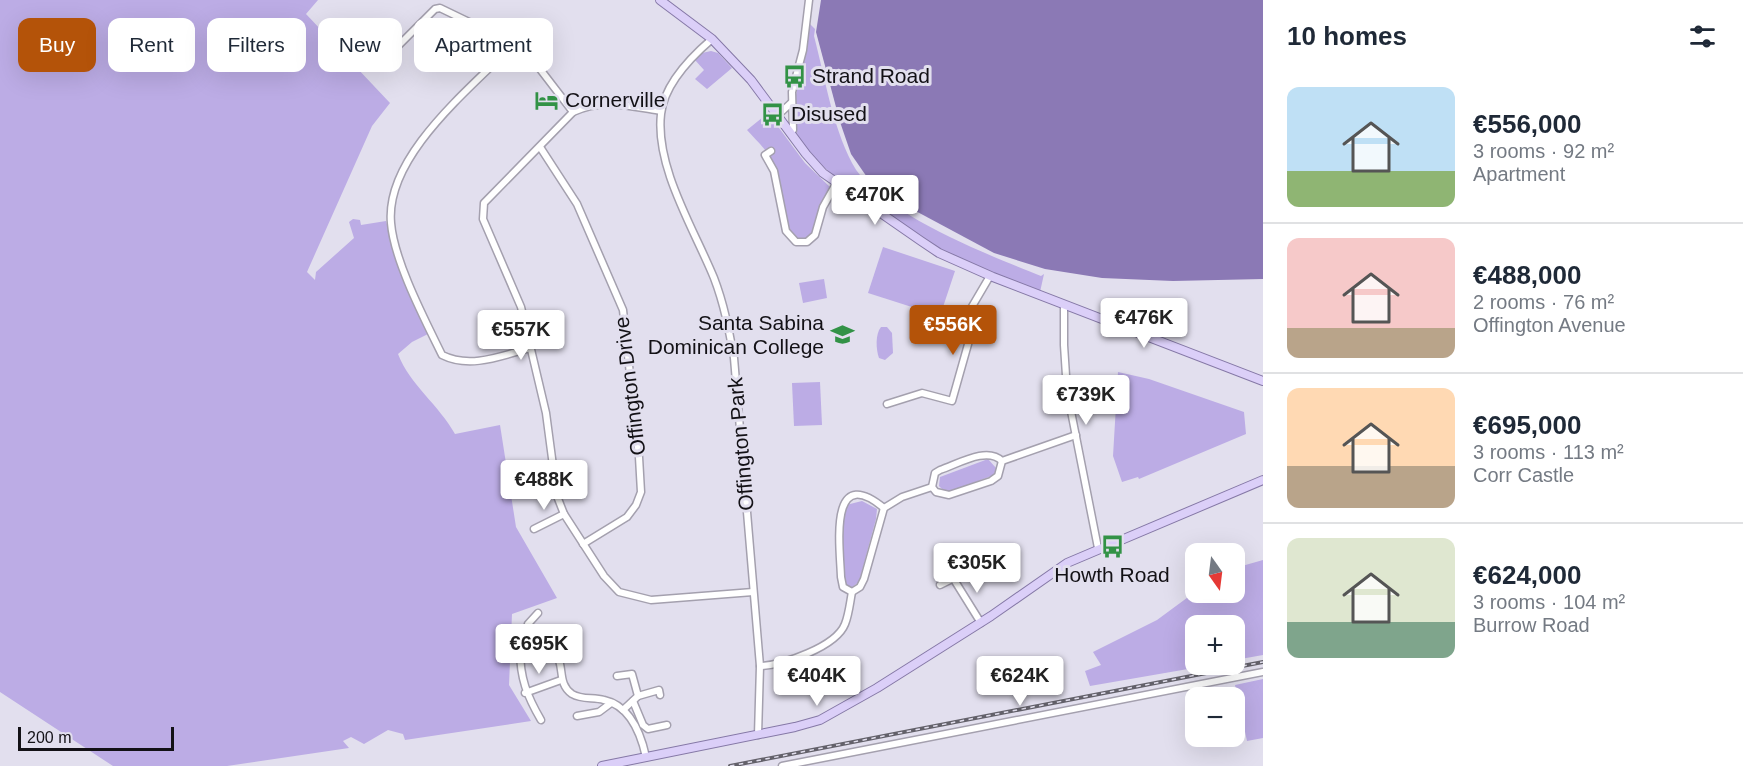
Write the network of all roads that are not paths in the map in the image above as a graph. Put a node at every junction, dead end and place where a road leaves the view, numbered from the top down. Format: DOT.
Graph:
graph roads {
  1 [pos="660,0"];
  2 [pos="808,0"];
  3 [pos="426,18"];
  4 [pos="460,18"];
  5 [pos="414,30"];
  6 [pos="712,39"];
  7 [pos="402,42"];
  8 [pos="487,72"];
  9 [pos="542,72"];
  10 [pos="791,102"];
  11 [pos="661,111"];
  12 [pos="573,112"];
  13 [pos="778,115"];
  14 [pos="790,133"];
  15 [pos="540,147"];
  16 [pos="771,151"];
  17 [pos="836,184"];
  18 [pos="990,276"];
  19 [pos="1064,305"];
  20 [pos="530,348"];
  21 [pos="1263,381"];
  22 [pos="887,404"];
  23 [pos="1076,435"];
  24 [pos="1002,461"];
  25 [pos="1263,480"];
  26 [pos="932,487"];
  27 [pos="884,508"];
  28 [pos="564,514"];
  29 [pos="534,529"];
  30 [pos="583,544"];
  31 [pos="1098,548"];
  32 [pos="962,574"];
  33 [pos="953,579"];
  34 [pos="940,585"];
  35 [pos="753,592"];
  36 [pos="852,592"];
  37 [pos="538,613"];
  38 [pos="981,623"];
  39 [pos="520,650"];
  40 [pos="760,666"];
  41 [pos="1263,672"];
  42 [pos="617,676"];
  43 [pos="561,680"];
  44 [pos="525,693"];
  45 [pos="660,695"];
  46 [pos="635,699"];
  47 [pos="611,703"];
  48 [pos="623,710"];
  49 [pos="577,716"];
  50 [pos="541,720"];
  51 [pos="667,725"];
  52 [pos="758,735"];
  53 [pos="646,757"];
  54 [pos="602,766"];
  55 [pos="782,766"];
  1 -- 6 [label="main road"];
  2 -- 10 [label="street"];
  3 -- 4 [label="street"];
  5 -- 7 [label="street"];
  6 -- 11 [label="street, Offington Park"];
  6 -- 13 [label="main road"];
  8 -- 20 [label="street"];
  9 -- 12 [label="street"];
  10 -- 13 [label="street"];
  10 -- 14 [label="street"];
  11 -- 12 [label="street"];
  11 -- 35 [label="street, Offington Park"];
  12 -- 15 [label="street"];
  13 -- 14 [label="main road"];
  14 -- 17 [label="main road"];
  15 -- 20 [label="street"];
  15 -- 30 [label="street, Offington Drive"];
  16 -- 17 [label="street"];
  17 -- 18 [label="main road"];
  18 -- 19 [label="main road"];
  18 -- 22 [label="street"];
  19 -- 21 [label="main road"];
  19 -- 23 [label="street"];
  20 -- 28 [label="street"];
  23 -- 24 [label="street"];
  23 -- 31 [label="street"];
  24 -- 26 [label="street"];
  24 -- 26 [label="street"];
  25 -- 31 [label="main road"];
  26 -- 27 [label="street"];
  27 -- 36 [label="street"];
  27 -- 36 [label="street"];
  28 -- 29 [label="street"];
  28 -- 30 [label="street"];
  30 -- 35 [label="street"];
  31 -- 38 [label="main road"];
  32 -- 33 [label="street"];
  33 -- 34 [label="street"];
  33 -- 38 [label="street"];
  35 -- 40 [label="street, Offington Park"];
  36 -- 40 [label="street"];
  37 -- 43 [label="street"];
  38 -- 52 [label="main road"];
  39 -- 44 [label="street"];
  40 -- 52 [label="street, Offington Park"];
  41 -- 55 [label="street"];
  42 -- 46 [label="street"];
  43 -- 44 [label="street"];
  43 -- 47 [label="street"];
  44 -- 50 [label="street"];
  45 -- 46 [label="street"];
  46 -- 48 [label="street"];
  46 -- 51 [label="street"];
  47 -- 48 [label="street"];
  47 -- 49 [label="street"];
  48 -- 53 [label="street"];
  52 -- 53 [label="main road"];
  53 -- 54 [label="main road"];
}
